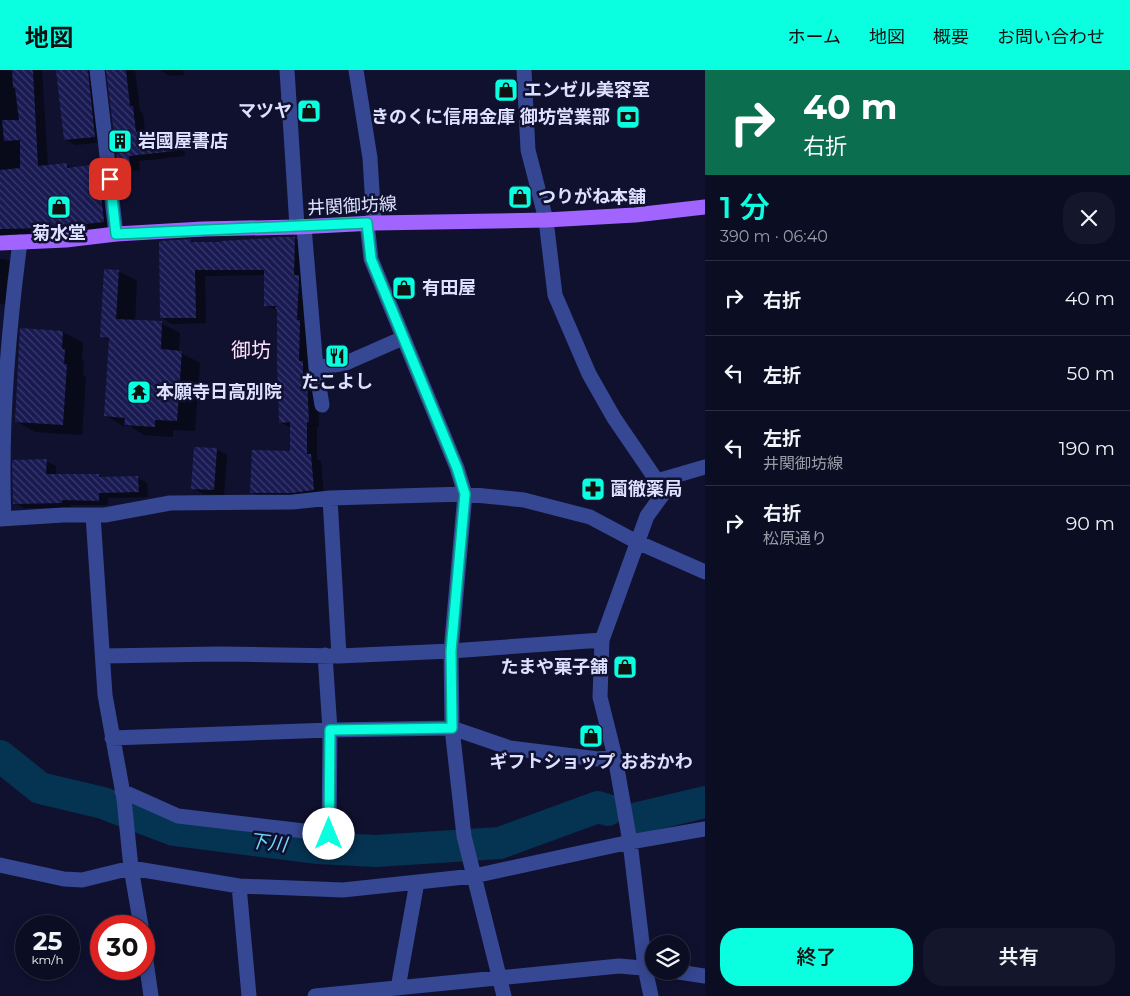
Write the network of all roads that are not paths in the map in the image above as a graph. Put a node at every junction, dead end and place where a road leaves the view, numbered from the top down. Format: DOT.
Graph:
graph roads {
  1 [pos="97,70"];
  2 [pos="287,70"];
  3 [pos="356,70"];
  4 [pos="524,70"];
  5 [pos="705,207"];
  6 [pos="546,220"];
  7 [pos="371,223"];
  8 [pos="301,227"];
  9 [pos="116,234"];
  10 [pos="20,242"];
  11 [pos="0,243"];
  12 [pos="403,338"];
  13 [pos="316,368"];
  14 [pos="322,404"];
  15 [pos="705,467"];
  16 [pos="657,480"];
  17 [pos="465,494"];
  18 [pos="330,498"];
  19 [pos="93,514"];
  20 [pos="2,519"];
  21 [pos="637,542"];
  22 [pos="705,572"];
  23 [pos="602,640"];
  24 [pos="451,651"];
  25 [pos="103,656"];
  26 [pos="332,656"];
  27 [pos="452,728"];
  28 [pos="330,730"];
  29 [pos="112,738"];
  30 [pos="615,757"];
  31 [pos="123,795"];
  32 [pos="705,829"];
  33 [pos="630,842"];
  34 [pos="0,865"];
  35 [pos="131,868"];
  36 [pos="474,876"];
  37 [pos="417,882"];
  38 [pos="239,886"];
  39 [pos="138,915"];
  40 [pos="645,941"];
  41 [pos="645,968"];
  42 [pos="690,974"];
  43 [pos="705,976"];
  44 [pos="500,978"];
  45 [pos="149,980"];
  46 [pos="650,980"];
  47 [pos="398,988"];
  48 [pos="152,996"];
  49 [pos="249,996"];
  50 [pos="315,996"];
  51 [pos="504,996"];
  52 [pos="651,996"];
  1 -- 9 [label="street"];
  2 -- 8 [label="street"];
  3 -- 7 [label="street"];
  4 -- 6 [label="street"];
  5 -- 6 [label="main road, 井関御坊線"];
  6 -- 7 [label="main road, 井関御坊線"];
  6 -- 16 [label="street"];
  7 -- 8 [label="main road, 井関御坊線"];
  7 -- 12 [label="street"];
  8 -- 9 [label="main road, 井関御坊線"];
  8 -- 13 [label="street"];
  9 -- 10 [label="main road, 井関御坊線"];
  10 -- 11 [label="main road, 井関御坊線"];
  10 -- 20 [label="street"];
  12 -- 13 [label="street"];
  12 -- 17 [label="street"];
  13 -- 14 [label="street"];
  15 -- 16 [label="street"];
  16 -- 21 [label="street"];
  17 -- 18 [label="street"];
  17 -- 21 [label="street"];
  17 -- 24 [label="street"];
  18 -- 19 [label="street"];
  18 -- 26 [label="street"];
  19 -- 20 [label="street"];
  19 -- 25 [label="street"];
  21 -- 22 [label="street"];
  21 -- 23 [label="street"];
  23 -- 24 [label="street"];
  23 -- 30 [label="street"];
  24 -- 26 [label="street"];
  24 -- 27 [label="street"];
  25 -- 26 [label="street"];
  25 -- 29 [label="street"];
  26 -- 28 [label="street"];
  27 -- 28 [label="street"];
  27 -- 30 [label="street"];
  27 -- 36 [label="street"];
  28 -- 29 [label="street"];
  28 -- 31 [label="street"];
  29 -- 31 [label="street"];
  30 -- 33 [label="street"];
  31 -- 35 [label="street"];
  32 -- 33 [label="street"];
  33 -- 36 [label="street"];
  33 -- 40 [label="street"];
  34 -- 35 [label="street"];
  35 -- 38 [label="street"];
  35 -- 39 [label="street"];
  36 -- 37 [label="street"];
  36 -- 44 [label="street"];
  37 -- 38 [label="street"];
  37 -- 47 [label="street"];
  38 -- 49 [label="street"];
  41 -- 44 [label="street"];
  42 -- 43 [label="street"];
  44 -- 47 [label="street"];
  44 -- 51 [label="street"];
  45 -- 48 [label="street"];
  46 -- 52 [label="street"];
  47 -- 50 [label="street"];
}
